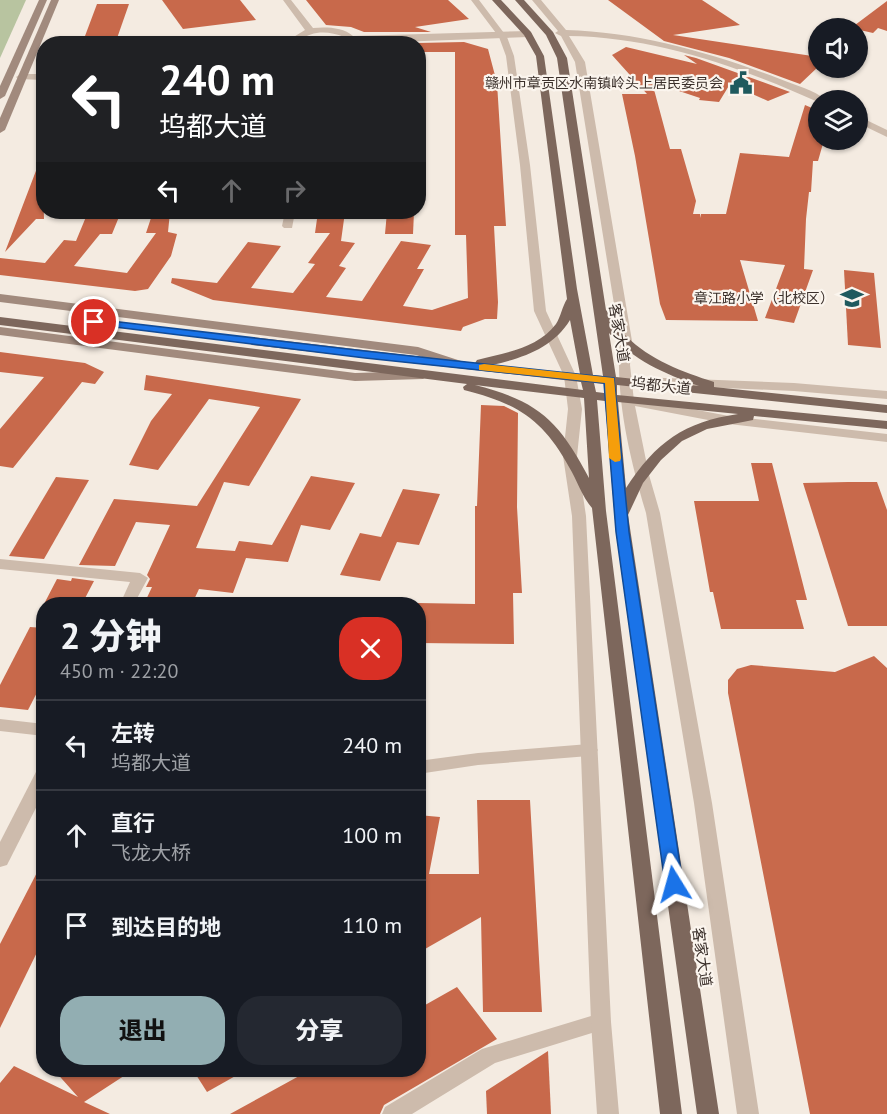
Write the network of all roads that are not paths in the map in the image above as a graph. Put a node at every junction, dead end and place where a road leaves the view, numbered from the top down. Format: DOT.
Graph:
graph roads {
  1 [pos="43,0"];
  2 [pos="55,0"];
  3 [pos="287,0"];
  4 [pos="475,0"];
  5 [pos="496,0"];
  6 [pos="519,0"];
  7 [pos="536,0"];
  8 [pos="311,32"];
  9 [pos="557,33"];
  10 [pos="528,34"];
  11 [pos="39,36"];
  12 [pos="299,36"];
  13 [pos="343,36"];
  14 [pos="503,37"];
  15 [pos="426,39"];
  16 [pos="36,43"];
  17 [pos="21,77"];
  18 [pos="36,77"];
  19 [pos="808,94"];
  20 [pos="0,96"];
  21 [pos="868,125"];
  22 [pos="0,130"];
  23 [pos="887,135"];
  24 [pos="289,219"];
  25 [pos="288,226"];
  26 [pos="571,289"];
  27 [pos="0,298"];
  28 [pos="597,302"];
  29 [pos="0,310"];
  30 [pos="0,321"];
  31 [pos="0,331"];
  32 [pos="551,336"];
  33 [pos="626,341"];
  34 [pos="362,360"];
  35 [pos="457,364"];
  36 [pos="432,375"];
  37 [pos="570,376"];
  38 [pos="586,378"];
  39 [pos="620,381"];
  40 [pos="707,385"];
  41 [pos="572,393"];
  42 [pos="590,395"];
  43 [pos="887,395"];
  44 [pos="622,399"];
  45 [pos="776,399"];
  46 [pos="887,410"];
  47 [pos="776,415"];
  48 [pos="729,420"];
  49 [pos="887,425"];
  50 [pos="887,438"];
  51 [pos="570,456"];
  52 [pos="642,475"];
  53 [pos="599,511"];
  54 [pos="622,532"];
  55 [pos="0,564"];
  56 [pos="130,597"];
  57 [pos="0,725"];
  58 [pos="36,729"];
  59 [pos="589,750"];
  60 [pos="426,767"];
  61 [pos="36,789"];
  62 [pos="0,860"];
  63 [pos="601,1022"];
  64 [pos="393,1114"];
  65 [pos="608,1114"];
  66 [pos="671,1114"];
  67 [pos="708,1114"];
  68 [pos="748,1114"];
  1 -- 20 [label="main road"];
  2 -- 11 [label="main road"];
  3 -- 8 [label="street"];
  4 -- 14 [label="street"];
  5 -- 10 [label="main road"];
  6 -- 9 [label="main road, 客家大道"];
  7 -- 9 [label="street"];
  8 -- 12 [label="street"];
  8 -- 13 [label="street"];
  9 -- 19 [label="street"];
  9 -- 28 [label="main road, 客家大道"];
  9 -- 33 [label="street"];
  10 -- 14 [label="street"];
  10 -- 26 [label="main road"];
  14 -- 15 [label="street"];
  14 -- 32 [label="street"];
  16 -- 17 [label="main road"];
  17 -- 18 [label="street"];
  17 -- 22 [label="main road"];
  21 -- 23 [label="street"];
  24 -- 25 [label="street"];
  26 -- 32 [label="main road"];
  26 -- 38 [label="main road"];
  27 -- 35 [label="main road"];
  28 -- 33 [label="main road"];
  28 -- 39 [label="main road, 客家大道"];
  29 -- 34 [label="main road"];
  30 -- 34 [label="main road"];
  31 -- 36 [label="main road"];
  32 -- 35 [label="main road"];
  32 -- 37 [label="street"];
  33 -- 39 [label="street"];
  33 -- 40 [label="main road"];
  34 -- 35 [label="main road, 坞都大道"];
  34 -- 36 [label="main road, 坞都大道"];
  35 -- 37 [label="main road, 坞都大道"];
  36 -- 41 [label="main road, 坞都大道"];
  36 -- 51 [label="main road"];
  37 -- 38 [label="main road, 坞都大道"];
  37 -- 41 [label="street"];
  38 -- 39 [label="main road, 坞都大道"];
  38 -- 42 [label="main road"];
  39 -- 40 [label="street"];
  39 -- 44 [label="main road, 客家大道"];
  39 -- 45 [label="main road, 坞都大道"];
  40 -- 43 [label="street"];
  40 -- 45 [label="main road"];
  41 -- 42 [label="main road, 坞都大道"];
  41 -- 51 [label="street"];
  42 -- 44 [label="main road, 坞都大道"];
  42 -- 53 [label="main road"];
  44 -- 47 [label="main road, 坞都大道"];
  44 -- 48 [label="street"];
  44 -- 52 [label="street"];
  44 -- 54 [label="main road, 客家大道"];
  45 -- 46 [label="main road, 坞都大道"];
  47 -- 48 [label="main road"];
  47 -- 49 [label="main road, 坞都大道"];
  48 -- 50 [label="street"];
  48 -- 52 [label="main road"];
  51 -- 53 [label="main road"];
  51 -- 59 [label="street"];
  52 -- 54 [label="main road"];
  52 -- 68 [label="street"];
  53 -- 66 [label="main road"];
  54 -- 67 [label="main road, 客家大道"];
  55 -- 56 [label="street"];
  57 -- 58 [label="street"];
  59 -- 60 [label="street"];
  59 -- 63 [label="street"];
  61 -- 62 [label="street"];
  63 -- 64 [label="street"];
  63 -- 65 [label="street"];
}
